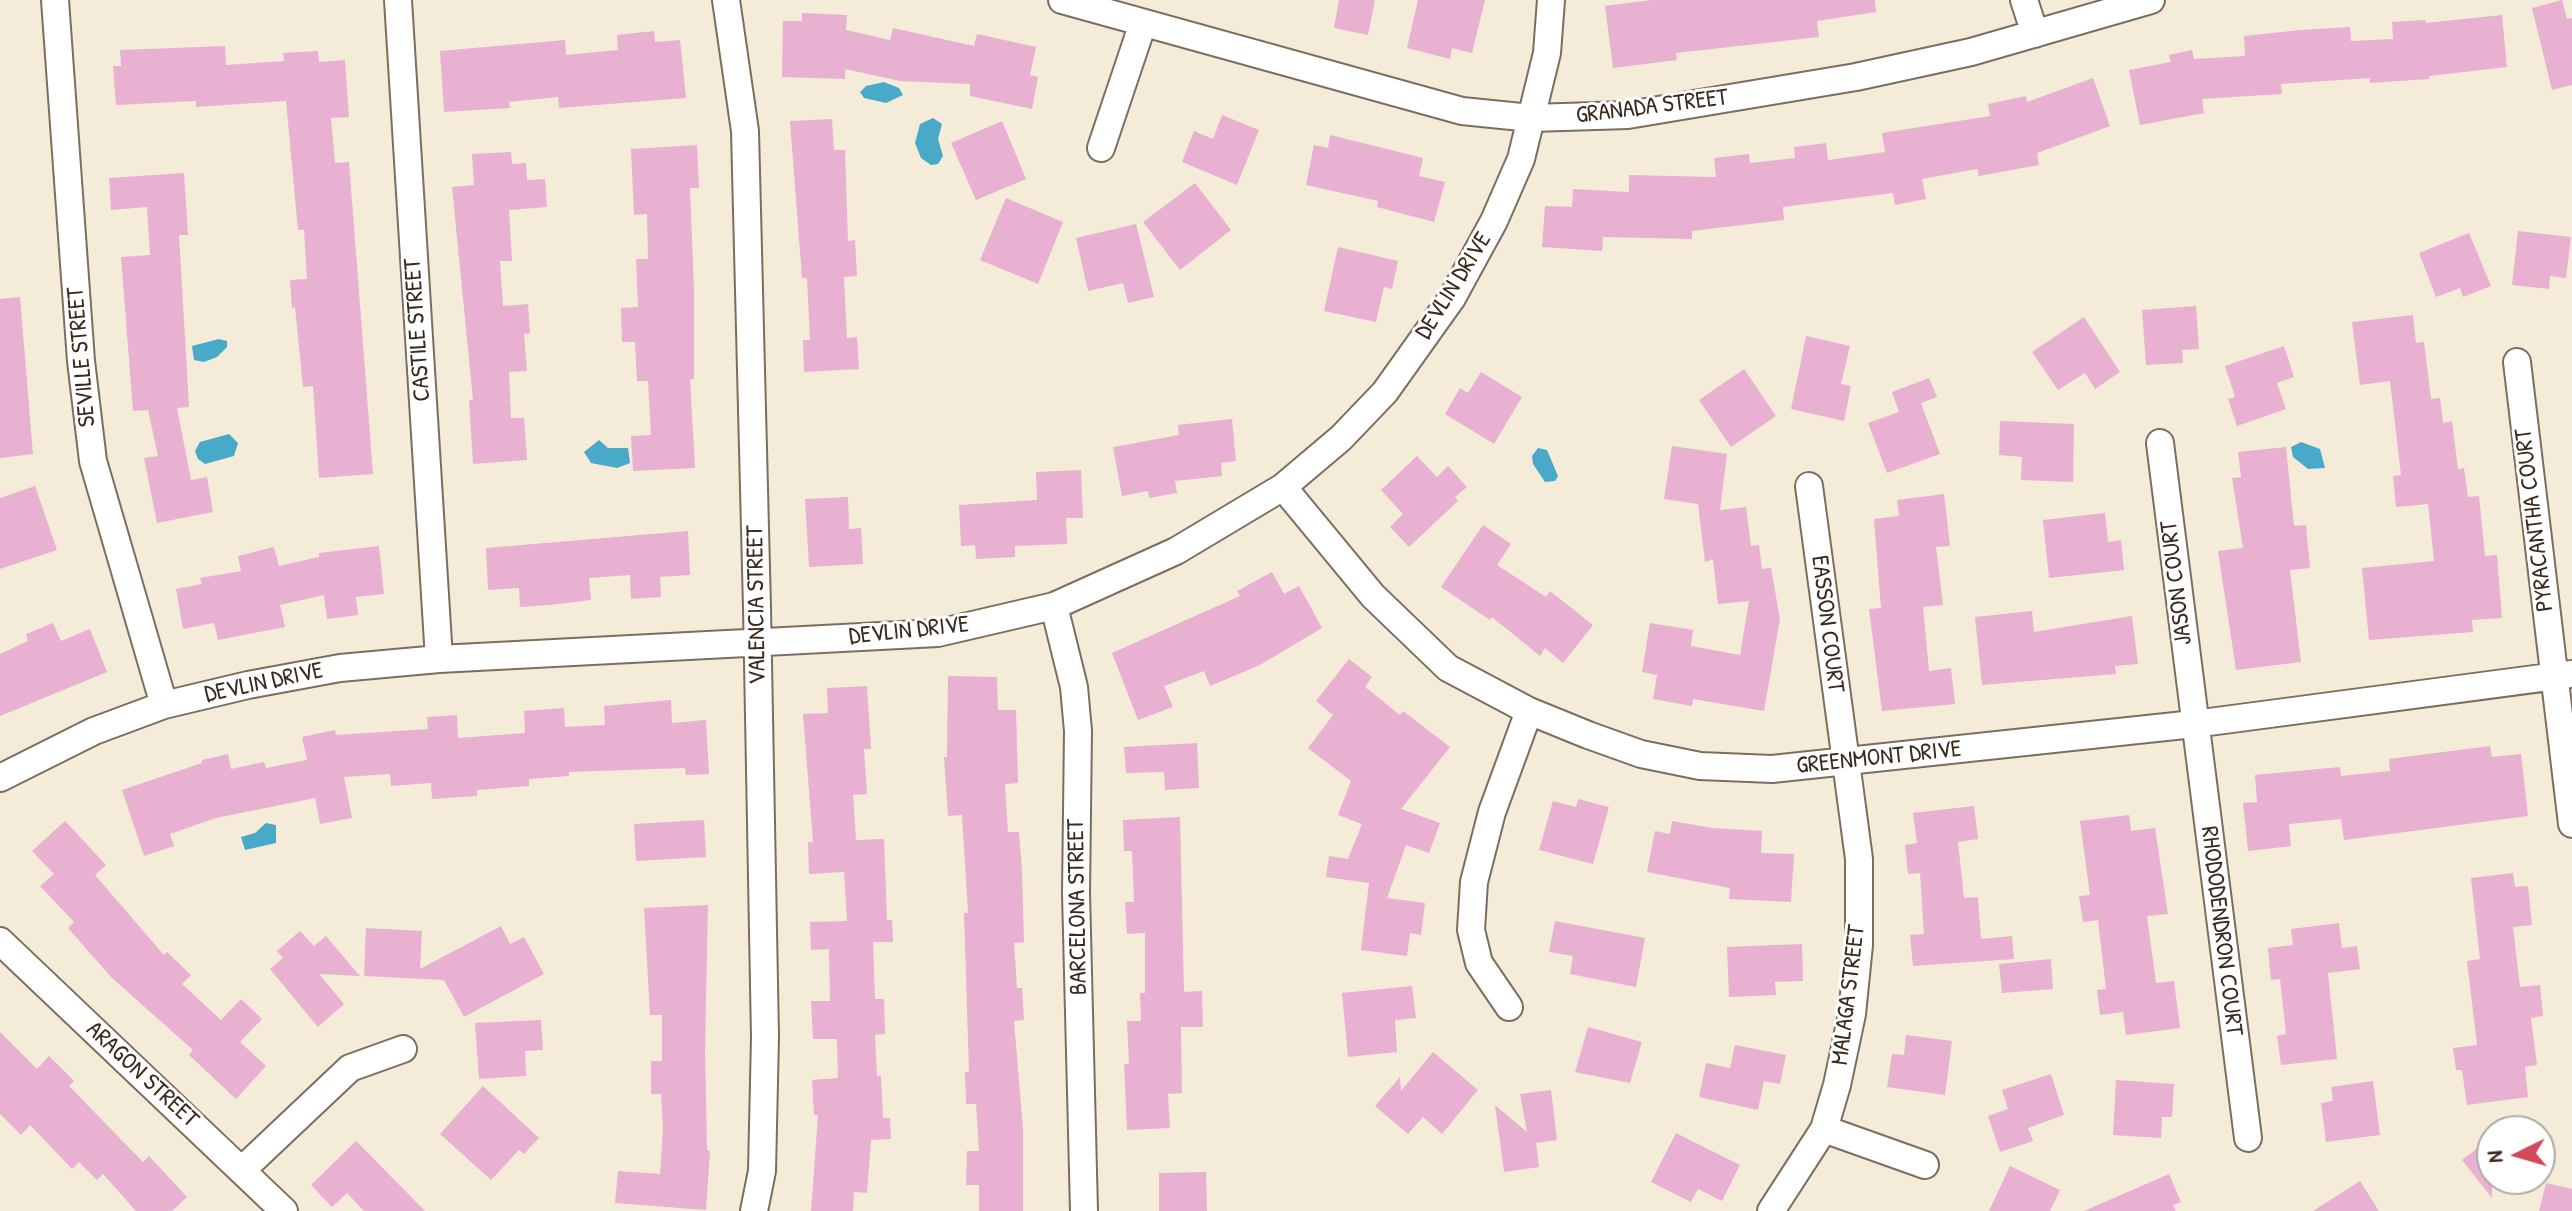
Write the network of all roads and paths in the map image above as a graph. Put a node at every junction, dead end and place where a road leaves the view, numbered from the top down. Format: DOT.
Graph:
graph roads {
  1 [pos="55,0"];
  2 [pos="398,0"];
  3 [pos="726,0"];
  4 [pos="1062,0"];
  5 [pos="1551,0"];
  6 [pos="2024,0"];
  7 [pos="2151,0"];
  8 [pos="1143,23"];
  9 [pos="2035,34"];
  10 [pos="1531,118"];
  11 [pos="1101,148"];
  12 [pos="2517,362"];
  13 [pos="2160,443"];
  14 [pos="1809,486"];
  15 [pos="1283,487"];
  16 [pos="1054,606"];
  17 [pos="758,642"];
  18 [pos="439,659"];
  19 [pos="2562,676"];
  20 [pos="164,705"];
  21 [pos="1529,711"];
  22 [pos="2194,724"];
  23 [pos="1845,762"];
  24 [pos="0,778"];
  25 [pos="2572,824"];
  26 [pos="0,941"];
  27 [pos="1509,1007"];
  28 [pos="403,1049"];
  29 [pos="1824,1129"];
  30 [pos="2248,1138"];
  31 [pos="1925,1165"];
  32 [pos="242,1170"];
  33 [pos="284,1211"];
  34 [pos="754,1211"];
  35 [pos="1084,1211"];
  36 [pos="1771,1211"];
  1 -- 20 [label="street, SEVILLE STREET"];
  2 -- 18 [label="street, CASTILE STREET"];
  3 -- 17 [label="street, VALENCIA STREET"];
  4 -- 8 [label="street, GRANADA STREET"];
  5 -- 10 [label="street, DEVLIN DRIVE"];
  6 -- 9 [label="street"];
  7 -- 9 [label="street, GRANADA STREET"];
  8 -- 10 [label="street, GRANADA STREET"];
  8 -- 11 [label="street"];
  9 -- 10 [label="street, GRANADA STREET"];
  10 -- 15 [label="street, DEVLIN DRIVE"];
  12 -- 19 [label="street, PYRACANTHA COURT"];
  13 -- 22 [label="street, JASON COURT"];
  14 -- 23 [label="street, EASSON COURT"];
  15 -- 16 [label="street, DEVLIN DRIVE"];
  15 -- 21 [label="street, GREENMONT DRIVE"];
  16 -- 17 [label="street, DEVLIN DRIVE"];
  16 -- 35 [label="street, BARCELONA STREET"];
  17 -- 18 [label="street, DEVLIN DRIVE"];
  17 -- 34 [label="street, VALENCIA STREET"];
  18 -- 20 [label="street, DEVLIN DRIVE"];
  19 -- 22 [label="street, GREENMONT DRIVE"];
  19 -- 25 [label="street, PYRACANTHA COURT"];
  20 -- 24 [label="street, DEVLIN DRIVE"];
  21 -- 23 [label="street, GREENMONT DRIVE"];
  21 -- 27 [label="street"];
  22 -- 23 [label="street, GREENMONT DRIVE"];
  22 -- 30 [label="street, RHODODENDRON COURT"];
  23 -- 29 [label="street, MALAGA STREET"];
  26 -- 32 [label="street, ARAGON STREET"];
  28 -- 32 [label="street"];
  29 -- 31 [label="street"];
  29 -- 36 [label="street, MALAGA STREET"];
  32 -- 33 [label="street, ARAGON STREET"];
}
